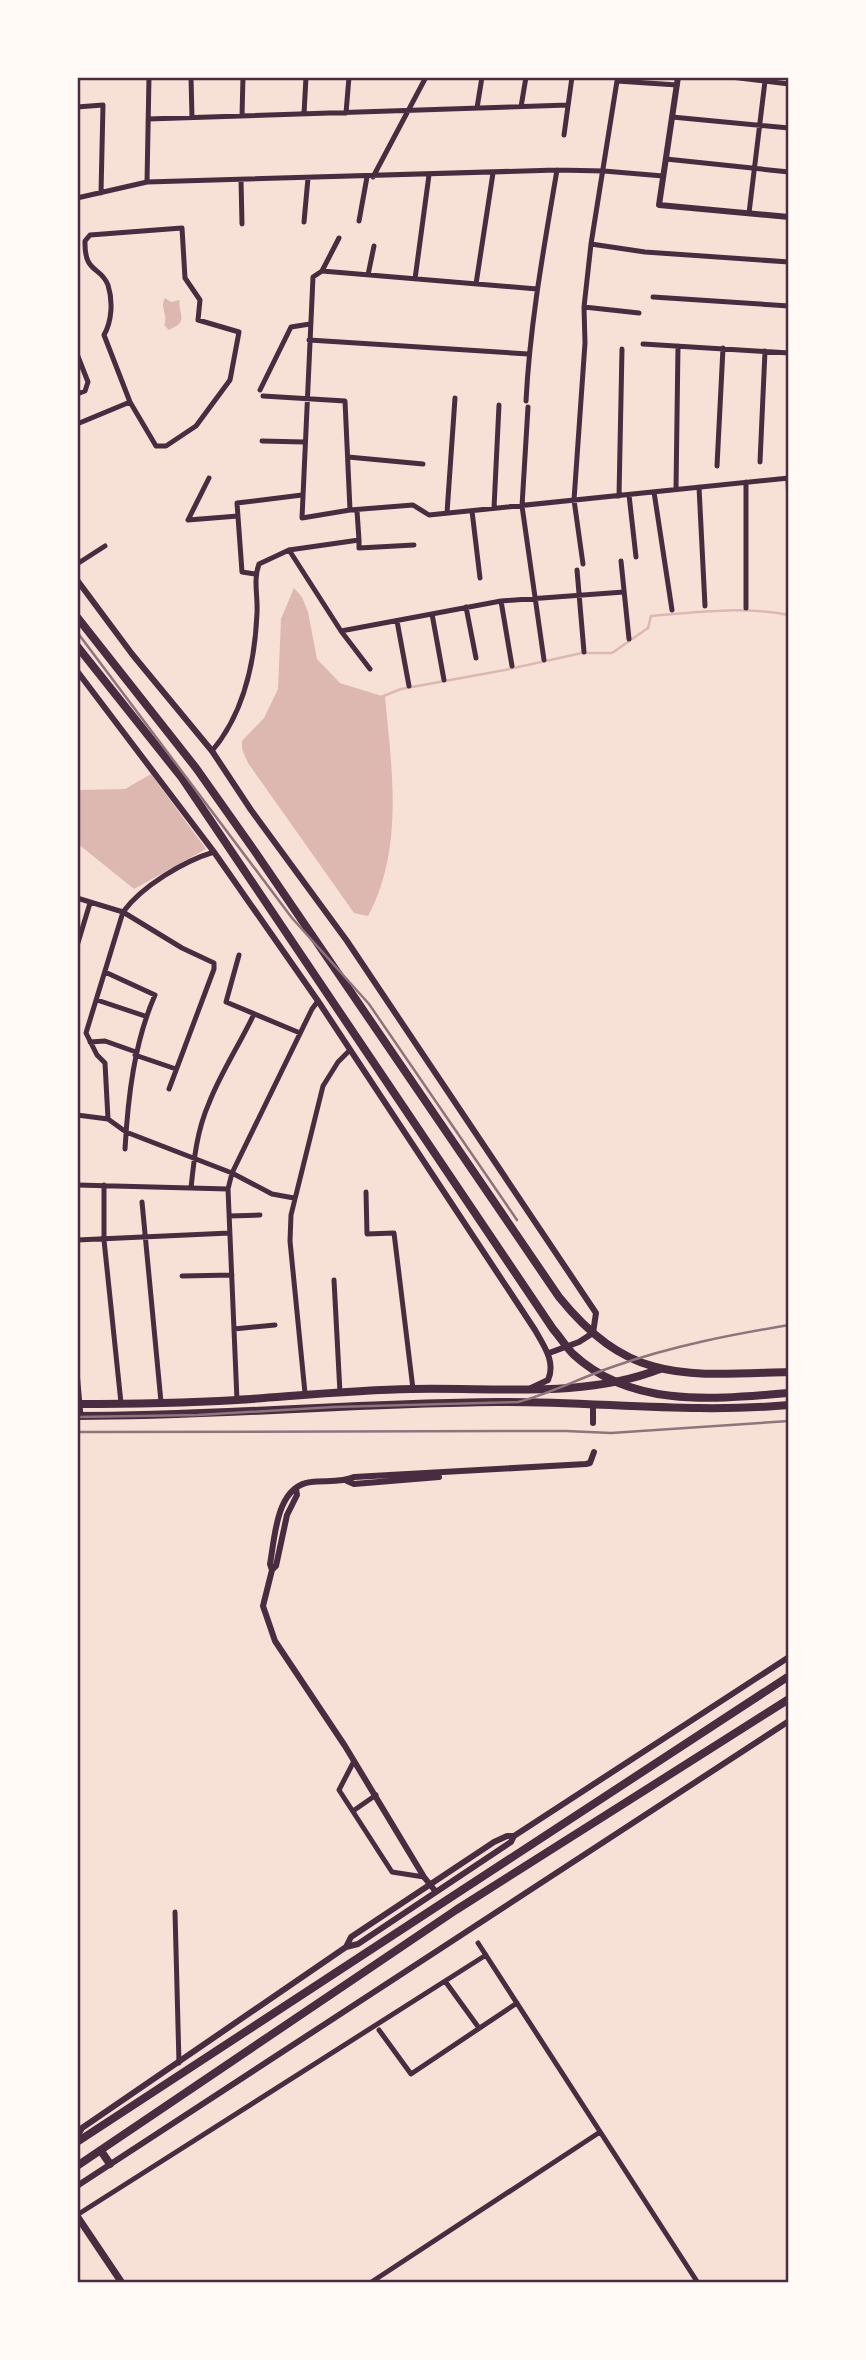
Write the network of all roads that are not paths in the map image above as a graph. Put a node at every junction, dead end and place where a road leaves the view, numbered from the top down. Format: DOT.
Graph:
graph roads {
  1 [pos="149,77"];
  2 [pos="191,77"];
  3 [pos="243,77"];
  4 [pos="306,77"];
  5 [pos="349,77"];
  6 [pos="426,77"];
  7 [pos="482,77"];
  8 [pos="526,77"];
  9 [pos="572,77"];
  10 [pos="678,77"];
  11 [pos="731,77"];
  12 [pos="765,81"];
  13 [pos="789,84"];
  14 [pos="677,85"];
  15 [pos="568,105"];
  16 [pos="77,107"];
  17 [pos="521,107"];
  18 [pos="477,108"];
  19 [pos="410,110"];
  20 [pos="346,113"];
  21 [pos="304,114"];
  22 [pos="242,116"];
  23 [pos="672,117"];
  24 [pos="192,118"];
  25 [pos="148,119"];
  26 [pos="760,126"];
  27 [pos="789,128"];
  28 [pos="564,135"];
  29 [pos="666,159"];
  30 [pos="753,168"];
  31 [pos="557,170"];
  32 [pos="604,171"];
  33 [pos="789,172"];
  34 [pos="493,173"];
  35 [pos="429,175"];
  36 [pos="663,176"];
  37 [pos="370,177"];
  38 [pos="308,178"];
  39 [pos="241,180"];
  40 [pos="147,183"];
  41 [pos="101,193"];
  42 [pos="77,198"];
  43 [pos="749,213"];
  44 [pos="789,217"];
  45 [pos="359,221"];
  46 [pos="304,222"];
  47 [pos="242,224"];
  48 [pos="339,238"];
  49 [pos="592,244"];
  50 [pos="374,246"];
  51 [pos="789,262"];
  52 [pos="321,271"];
  53 [pos="368,275"];
  54 [pos="415,279"];
  55 [pos="476,284"];
  56 [pos="537,289"];
  57 [pos="653,297"];
  58 [pos="789,306"];
  59 [pos="584,307"];
  60 [pos="639,313"];
  61 [pos="310,324"];
  62 [pos="309,340"];
  63 [pos="643,344"];
  64 [pos="678,346"];
  65 [pos="723,348"];
  66 [pos="622,349"];
  67 [pos="765,351"];
  68 [pos="789,353"];
  69 [pos="77,354"];
  70 [pos="528,355"];
  71 [pos="77,394"];
  72 [pos="306,397"];
  73 [pos="455,398"];
  74 [pos="130,402"];
  75 [pos="499,405"];
  76 [pos="77,424"];
  77 [pos="262,440"];
  78 [pos="304,442"];
  79 [pos="348,457"];
  80 [pos="760,462"];
  81 [pos="423,464"];
  82 [pos="717,466"];
  83 [pos="209,478"];
  84 [pos="789,478"];
  85 [pos="746,482"];
  86 [pos="699,487"];
  87 [pos="676,489"];
  88 [pos="654,492"];
  89 [pos="302,495"];
  90 [pos="629,495"];
  91 [pos="619,496"];
  92 [pos="575,500"];
  93 [pos="789,505"];
  94 [pos="522,506"];
  95 [pos="494,509"];
  96 [pos="354,511"];
  97 [pos="472,511"];
  98 [pos="447,513"];
  99 [pos="238,516"];
  100 [pos="359,540"];
  101 [pos="414,545"];
  102 [pos="105,546"];
  103 [pos="289,550"];
  104 [pos="636,556"];
  105 [pos="621,561"];
  106 [pos="77,564"];
  107 [pos="583,564"];
  108 [pos="577,570"];
  109 [pos="255,574"];
  110 [pos="480,578"];
  111 [pos="77,580"];
  112 [pos="624,592"];
  113 [pos="579,596"];
  114 [pos="535,597"];
  115 [pos="501,601"];
  116 [pos="705,606"];
  117 [pos="466,607"];
  118 [pos="746,608"];
  119 [pos="672,610"];
  120 [pos="432,614"];
  121 [pos="77,617"];
  122 [pos="397,621"];
  123 [pos="341,631"];
  124 [pos="629,639"];
  125 [pos="77,646"];
  126 [pos="584,652"];
  127 [pos="475,658"];
  128 [pos="544,660"];
  129 [pos="512,666"];
  130 [pos="370,669"];
  131 [pos="77,671"];
  132 [pos="444,680"];
  133 [pos="409,686"];
  134 [pos="212,751"];
  135 [pos="214,852"];
  136 [pos="77,898"];
  137 [pos="90,903"];
  138 [pos="123,912"];
  139 [pos="77,946"];
  140 [pos="239,955"];
  141 [pos="105,972"];
  142 [pos="97,1000"];
  143 [pos="318,1001"];
  144 [pos="254,1014"];
  145 [pos="145,1016"];
  146 [pos="77,1032"];
  147 [pos="86,1033"];
  148 [pos="300,1033"];
  149 [pos="90,1042"];
  150 [pos="350,1050"];
  151 [pos="135,1053"];
  152 [pos="176,1069"];
  153 [pos="169,1089"];
  154 [pos="77,1115"];
  155 [pos="108,1119"];
  156 [pos="125,1132"];
  157 [pos="125,1149"];
  158 [pos="194,1160"];
  159 [pos="232,1173"];
  160 [pos="77,1185"];
  161 [pos="104,1185"];
  162 [pos="191,1188"];
  163 [pos="228,1189"];
  164 [pos="366,1192"];
  165 [pos="294,1198"];
  166 [pos="142,1202"];
  167 [pos="260,1215"];
  168 [pos="229,1216"];
  169 [pos="230,1233"];
  170 [pos="144,1236"];
  171 [pos="77,1240"];
  172 [pos="104,1240"];
  173 [pos="232,1275"];
  174 [pos="183,1276"];
  175 [pos="334,1280"];
  176 [pos="275,1325"];
  177 [pos="234,1329"];
  178 [pos="593,1333"];
  179 [pos="548,1353"];
  180 [pos="660,1369"];
  181 [pos="789,1372"];
  182 [pos="77,1373"];
  183 [pos="413,1389"];
  184 [pos="528,1389"];
  185 [pos="305,1393"];
  186 [pos="340,1393"];
  187 [pos="789,1393"];
  188 [pos="237,1400"];
  189 [pos="161,1402"];
  190 [pos="121,1403"];
  191 [pos="78,1404"];
  192 [pos="593,1405"];
  193 [pos="789,1405"];
  194 [pos="79,1416"];
  195 [pos="593,1423"];
  196 [pos="347,1480"];
  197 [pos="789,1657"];
  198 [pos="789,1676"];
  199 [pos="789,1699"];
  200 [pos="789,1721"];
  201 [pos="354,1761"];
  202 [pos="376,1795"];
  203 [pos="353,1811"];
  204 [pos="514,1836"];
  205 [pos="424,1877"];
  206 [pos="430,1885"];
  207 [pos="436,1892"];
  208 [pos="175,1912"];
  209 [pos="478,1943"];
  210 [pos="346,1947"];
  211 [pos="486,1955"];
  212 [pos="445,1981"];
  213 [pos="517,2003"];
  214 [pos="479,2028"];
  215 [pos="379,2030"];
  216 [pos="179,2063"];
  217 [pos="600,2132"];
  218 [pos="77,2139"];
  219 [pos="101,2151"];
  220 [pos="110,2164"];
  221 [pos="77,2166"];
  222 [pos="77,2186"];
  223 [pos="77,2216"];
  224 [pos="122,2283"];
  225 [pos="370,2283"];
  226 [pos="698,2283"];
  1 -- 25 [label="street"];
  2 -- 24 [label="street"];
  3 -- 22 [label="street"];
  4 -- 21 [label="street"];
  5 -- 20 [label="street"];
  6 -- 19 [label="street"];
  7 -- 18 [label="street"];
  8 -- 17 [label="street"];
  9 -- 15 [label="street"];
  10 -- 14 [label="street"];
  11 -- 12 [label="street"];
  12 -- 13 [label="street"];
  12 -- 26 [label="street"];
  14 -- 23 [label="street"];
  14 -- 32 [label="street"];
  15 -- 17 [label="street"];
  15 -- 28 [label="street"];
  16 -- 41 [label="street"];
  17 -- 18 [label="street"];
  18 -- 19 [label="street"];
  19 -- 20 [label="street"];
  19 -- 37 [label="street"];
  20 -- 21 [label="street"];
  21 -- 22 [label="street"];
  22 -- 24 [label="street"];
  23 -- 26 [label="street"];
  23 -- 29 [label="street"];
  24 -- 25 [label="street"];
  25 -- 40 [label="street"];
  26 -- 27 [label="street"];
  26 -- 30 [label="street"];
  29 -- 30 [label="street"];
  29 -- 36 [label="street"];
  30 -- 33 [label="street"];
  30 -- 43 [label="street"];
  31 -- 32 [label="street"];
  31 -- 34 [label="street"];
  31 -- 56 [label="street"];
  32 -- 36 [label="street"];
  32 -- 49 [label="street"];
  34 -- 35 [label="street"];
  34 -- 55 [label="street"];
  35 -- 37 [label="street"];
  35 -- 54 [label="street"];
  36 -- 43 [label="street"];
  37 -- 38 [label="street"];
  37 -- 45 [label="street"];
  38 -- 39 [label="street"];
  38 -- 46 [label="street"];
  39 -- 40 [label="street"];
  39 -- 47 [label="street"];
  40 -- 41 [label="street"];
  41 -- 42 [label="street"];
  43 -- 44 [label="street"];
  48 -- 52 [label="street"];
  49 -- 51 [label="street"];
  49 -- 59 [label="street"];
  50 -- 53 [label="street"];
  52 -- 53 [label="street"];
  52 -- 61 [label="street"];
  53 -- 54 [label="street"];
  54 -- 55 [label="street"];
  55 -- 56 [label="street"];
  56 -- 70 [label="street"];
  57 -- 58 [label="street"];
  59 -- 60 [label="street"];
  59 -- 92 [label="street"];
  61 -- 62 [label="street"];
  61 -- 72 [label="street"];
  62 -- 70 [label="street"];
  62 -- 72 [label="street"];
  63 -- 64 [label="street"];
  64 -- 65 [label="street"];
  64 -- 87 [label="street"];
  65 -- 67 [label="street"];
  65 -- 82 [label="street"];
  66 -- 91 [label="street"];
  67 -- 68 [label="street"];
  67 -- 80 [label="street"];
  69 -- 71 [label="street"];
  70 -- 94 [label="street"];
  72 -- 78 [label="street"];
  72 -- 79 [label="street"];
  73 -- 98 [label="street"];
  74 -- 74 [label="street"];
  74 -- 76 [label="street"];
  75 -- 95 [label="street"];
  77 -- 78 [label="street"];
  78 -- 89 [label="street"];
  79 -- 81 [label="street"];
  79 -- 96 [label="street"];
  83 -- 99 [label="street"];
  84 -- 85 [label="street"];
  84 -- 93 [label="street"];
  85 -- 86 [label="street"];
  85 -- 118 [label="street"];
  86 -- 87 [label="street"];
  86 -- 116 [label="street"];
  87 -- 88 [label="street"];
  88 -- 90 [label="street"];
  88 -- 119 [label="street"];
  89 -- 96 [label="street"];
  89 -- 99 [label="street"];
  90 -- 91 [label="street"];
  90 -- 104 [label="street"];
  91 -- 92 [label="street"];
  92 -- 94 [label="street"];
  92 -- 107 [label="street"];
  94 -- 95 [label="street"];
  94 -- 114 [label="street"];
  95 -- 97 [label="street"];
  96 -- 98 [label="street"];
  96 -- 100 [label="street"];
  97 -- 98 [label="street"];
  97 -- 110 [label="street"];
  99 -- 109 [label="street"];
  100 -- 101 [label="street"];
  100 -- 103 [label="street"];
  102 -- 106 [label="street"];
  103 -- 109 [label="street"];
  103 -- 123 [label="street"];
  105 -- 112 [label="street"];
  108 -- 113 [label="street"];
  109 -- 134 [label="street"];
  111 -- 134 [label="street"];
  112 -- 113 [label="street"];
  112 -- 124 [label="street"];
  113 -- 114 [label="street"];
  113 -- 126 [label="street"];
  114 -- 115 [label="street"];
  114 -- 128 [label="street"];
  115 -- 117 [label="street"];
  115 -- 129 [label="street"];
  117 -- 120 [label="street"];
  117 -- 127 [label="street"];
  120 -- 122 [label="street"];
  120 -- 132 [label="street"];
  121 -- 178 [label="main road"];
  122 -- 123 [label="street"];
  122 -- 133 [label="street"];
  123 -- 130 [label="street"];
  125 -- 187 [label="main road"];
  131 -- 135 [label="street"];
  134 -- 178 [label="street"];
  135 -- 138 [label="street"];
  135 -- 143 [label="street"];
  136 -- 137 [label="street"];
  137 -- 138 [label="street"];
  137 -- 139 [label="street"];
  138 -- 141 [label="street"];
  138 -- 152 [label="street"];
  140 -- 144 [label="street"];
  141 -- 142 [label="street"];
  141 -- 145 [label="street"];
  142 -- 145 [label="street"];
  142 -- 147 [label="street"];
  143 -- 148 [label="street"];
  143 -- 150 [label="street"];
  144 -- 148 [label="street"];
  144 -- 158 [label="street"];
  145 -- 151 [label="street"];
  146 -- 147 [label="street"];
  147 -- 149 [label="street"];
  148 -- 159 [label="street"];
  149 -- 151 [label="street"];
  149 -- 155 [label="street"];
  150 -- 165 [label="street"];
  150 -- 179 [label="street"];
  151 -- 152 [label="street"];
  151 -- 156 [label="street"];
  152 -- 153 [label="street"];
  154 -- 155 [label="street"];
  155 -- 156 [label="street"];
  156 -- 157 [label="street"];
  156 -- 158 [label="street"];
  158 -- 159 [label="street"];
  158 -- 162 [label="street"];
  159 -- 163 [label="street"];
  159 -- 165 [label="street"];
  160 -- 161 [label="street"];
  161 -- 162 [label="street"];
  161 -- 172 [label="street"];
  162 -- 163 [label="street"];
  163 -- 168 [label="street"];
  164 -- 183 [label="street"];
  165 -- 185 [label="street"];
  166 -- 170 [label="street"];
  167 -- 168 [label="street"];
  168 -- 169 [label="street"];
  169 -- 170 [label="street"];
  169 -- 173 [label="street"];
  170 -- 172 [label="street"];
  170 -- 189 [label="street"];
  171 -- 172 [label="street"];
  172 -- 190 [label="street"];
  173 -- 174 [label="street"];
  173 -- 177 [label="street"];
  175 -- 186 [label="street"];
  176 -- 177 [label="street"];
  177 -- 188 [label="street"];
  178 -- 179 [label="street"];
  178 -- 180 [label="main road"];
  179 -- 184 [label="street"];
  180 -- 181 [label="main road"];
  180 -- 184 [label="main road"];
  182 -- 191 [label="street"];
  183 -- 184 [label="main road"];
  183 -- 186 [label="main road"];
  185 -- 186 [label="main road"];
  185 -- 188 [label="main road"];
  188 -- 189 [label="main road"];
  189 -- 190 [label="main road"];
  190 -- 191 [label="main road"];
  191 -- 194 [label="street"];
  192 -- 193 [label="main road"];
  192 -- 194 [label="main road"];
  192 -- 195 [label="street"];
  196 -- 196 [label="street"];
  196 -- 201 [label="street"];
  197 -- 204 [label="street"];
  198 -- 218 [label="main road"];
  199 -- 219 [label="main road"];
  200 -- 220 [label="street"];
  201 -- 202 [label="street"];
  201 -- 203 [label="street"];
  202 -- 203 [label="street"];
  202 -- 205 [label="street"];
  203 -- 205 [label="street"];
  204 -- 206 [label="street"];
  204 -- 207 [label="street"];
  205 -- 206 [label="street"];
  206 -- 207 [label="street"];
  206 -- 210 [label="street"];
  207 -- 210 [label="street"];
  208 -- 216 [label="street"];
  209 -- 211 [label="street"];
  210 -- 216 [label="street"];
  211 -- 212 [label="street"];
  211 -- 213 [label="street"];
  212 -- 214 [label="street"];
  212 -- 223 [label="street"];
  213 -- 214 [label="street"];
  213 -- 217 [label="street"];
  214 -- 215 [label="street"];
  216 -- 218 [label="street"];
  217 -- 225 [label="street"];
  217 -- 226 [label="street"];
  219 -- 220 [label="main road"];
  219 -- 221 [label="main road"];
  220 -- 222 [label="street"];
  223 -- 224 [label="main road"];
}
